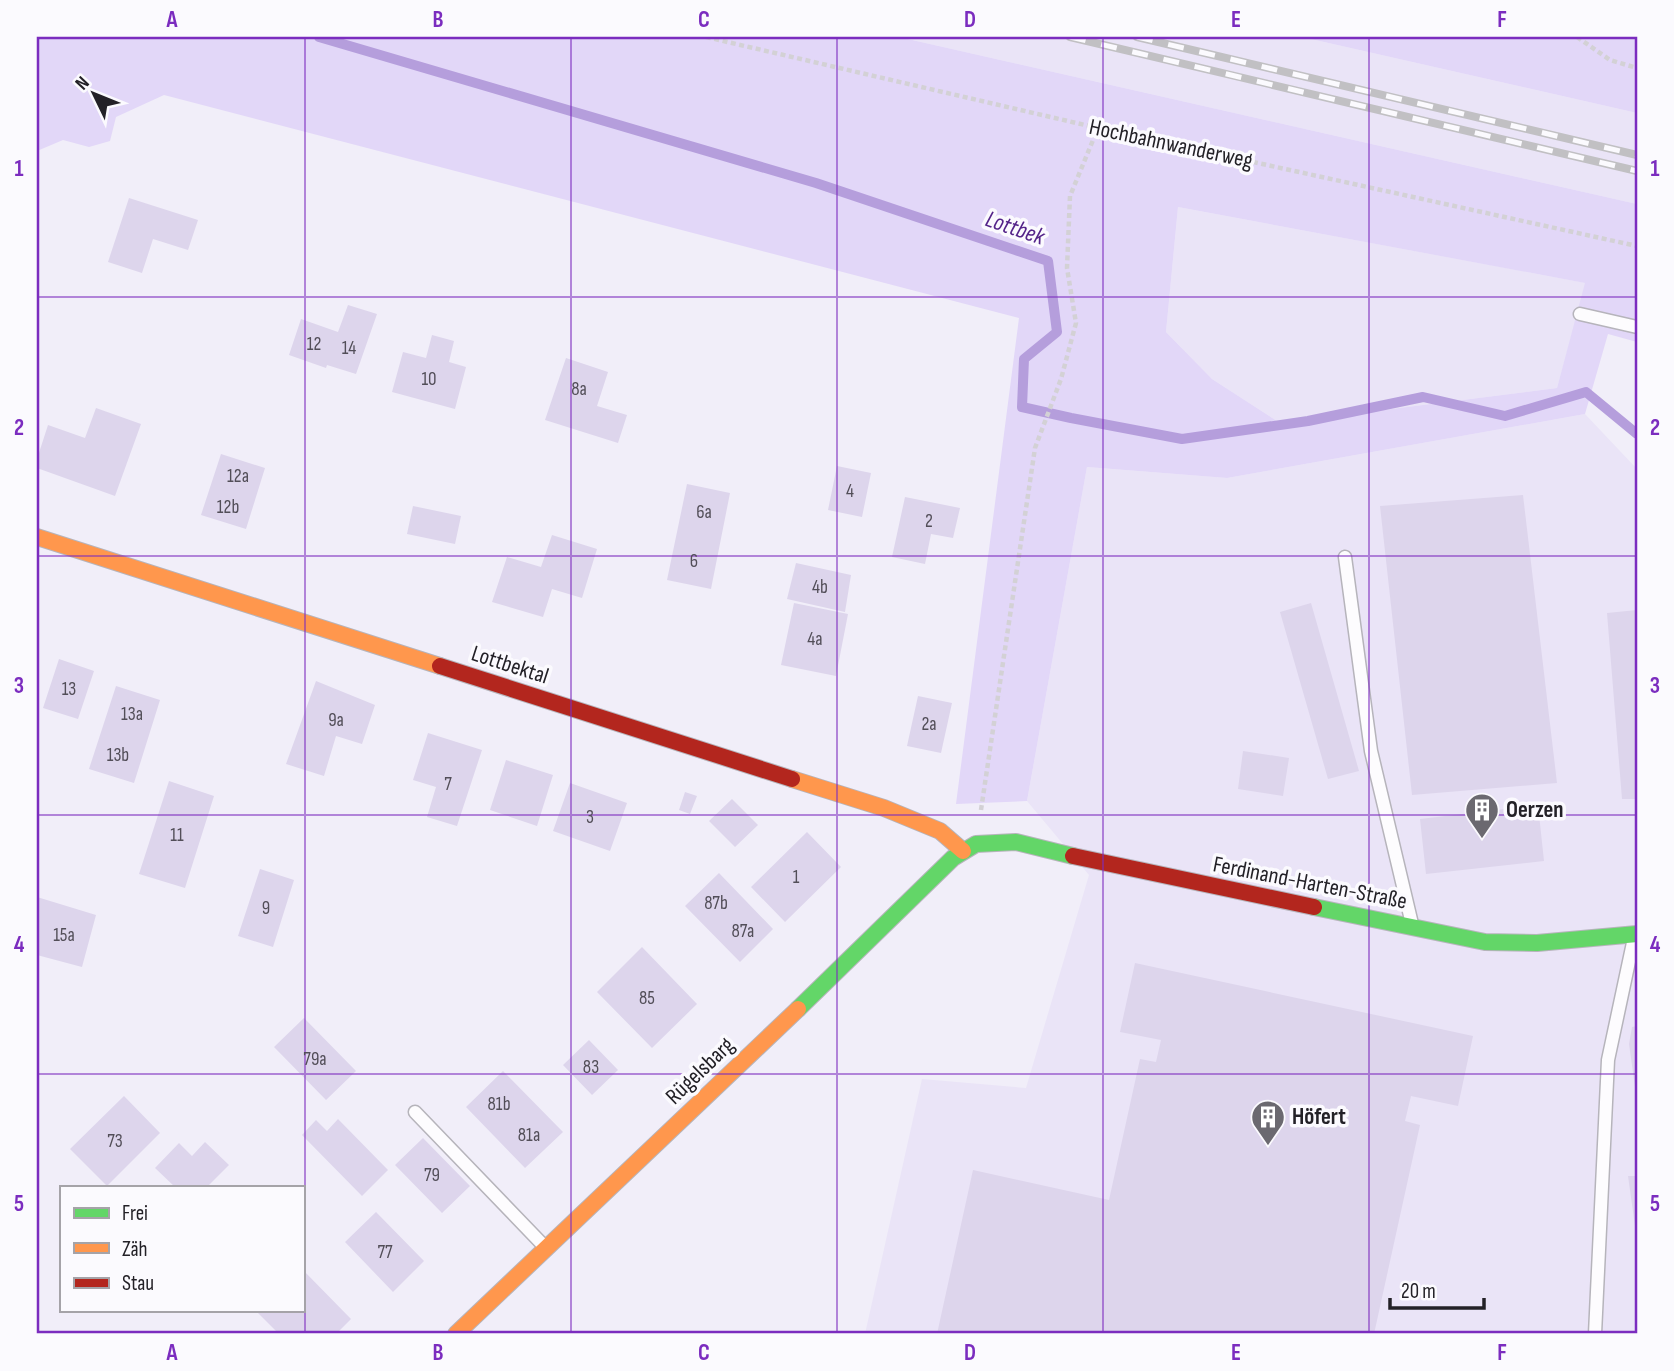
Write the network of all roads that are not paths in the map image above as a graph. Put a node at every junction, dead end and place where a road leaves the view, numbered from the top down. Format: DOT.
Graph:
graph roads {
  1 [pos="1580,314"];
  2 [pos="1637,327"];
  3 [pos="37,537"];
  4 [pos="1345,557"];
  5 [pos="970,847"];
  6 [pos="1413,928"];
  7 [pos="1636,934"];
  8 [pos="415,1111"];
  9 [pos="547,1249"];
  10 [pos="456,1334"];
  11 [pos="1595,1334"];
  1 -- 2 [label="lane"];
  3 -- 5 [label="street, Lottbektal"];
  4 -- 6 [label="lane"];
  5 -- 6 [label="street, Ferdinand-Harten-Straße"];
  5 -- 9 [label="street, Rügelsbarg"];
  6 -- 7 [label="street, Ferdinand-Harten-Straße"];
  7 -- 11 [label="lane"];
  8 -- 9 [label="lane"];
  9 -- 10 [label="street, Rügelsbarg"];
}
